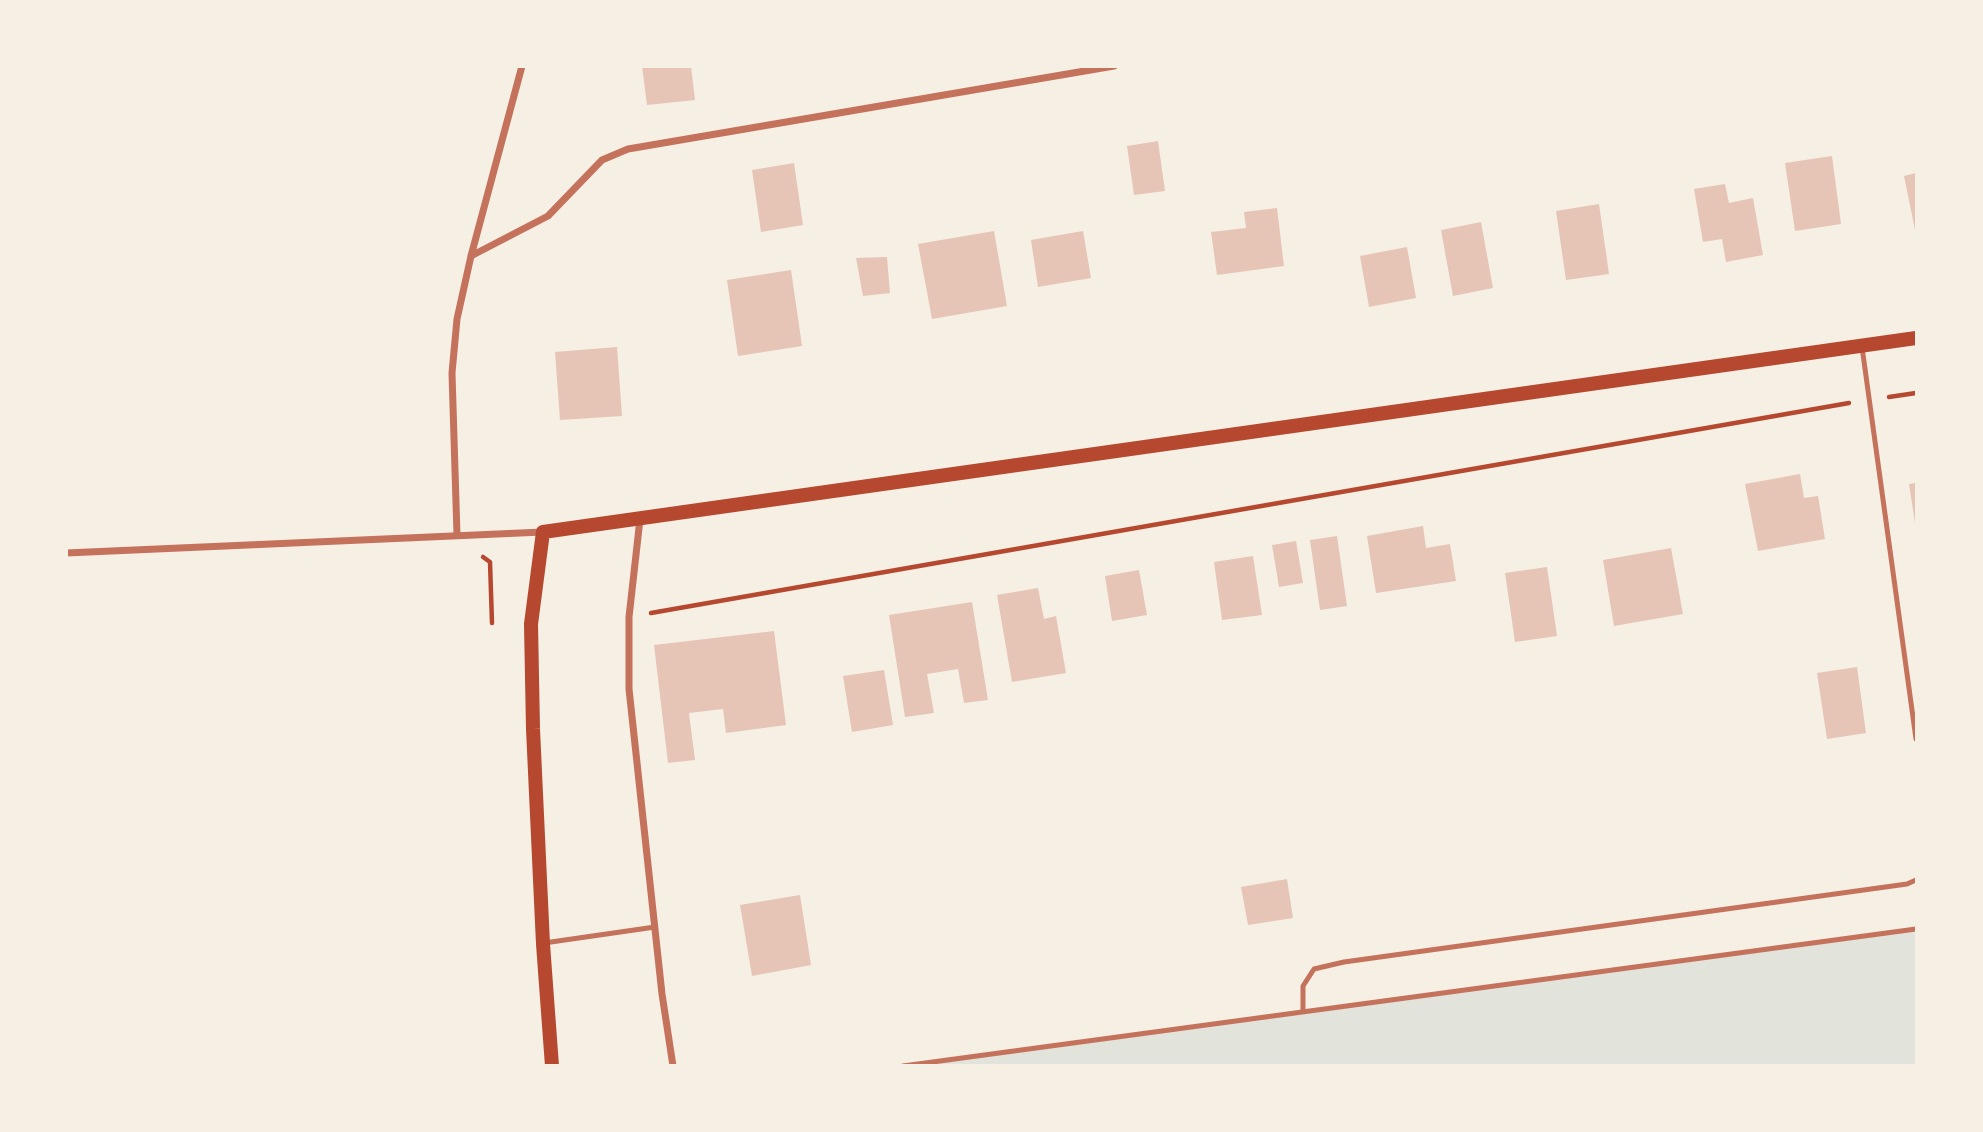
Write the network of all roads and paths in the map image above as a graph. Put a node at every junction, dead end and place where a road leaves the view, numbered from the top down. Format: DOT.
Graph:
graph roads {
  1 [pos="522,66"];
  2 [pos="1114,66"];
  3 [pos="471,256"];
  4 [pos="1916,338"];
  5 [pos="1862,347"];
  6 [pos="1916,393"];
  7 [pos="1869,400"];
  8 [pos="640,518"];
  9 [pos="542,532"];
  10 [pos="457,535"];
  11 [pos="66,553"];
  12 [pos="471,557"];
  13 [pos="629,617"];
  14 [pos="492,624"];
  15 [pos="1916,739"];
  16 [pos="1916,880"];
  17 [pos="655,927"];
  18 [pos="1916,929"];
  19 [pos="543,944"];
  20 [pos="1303,1012"];
  21 [pos="552,1066"];
  22 [pos="673,1066"];
  23 [pos="903,1066"];
  1 -- 3 [label="street"];
  2 -- 3 [label="street"];
  3 -- 10 [label="street"];
  4 -- 5 [label="main road"];
  5 -- 7 [label="lane"];
  5 -- 8 [label="main road"];
  6 -- 7 [label="path"];
  7 -- 13 [label="path"];
  7 -- 15 [label="lane"];
  8 -- 9 [label="main road"];
  8 -- 13 [label="street"];
  9 -- 10 [label="street"];
  9 -- 19 [label="main road"];
  10 -- 11 [label="street"];
  12 -- 14 [label="path"];
  13 -- 17 [label="street"];
  16 -- 20 [label="lane"];
  17 -- 19 [label="lane"];
  17 -- 22 [label="street"];
  18 -- 20 [label="lane"];
  19 -- 21 [label="main road"];
  20 -- 23 [label="lane"];
}
